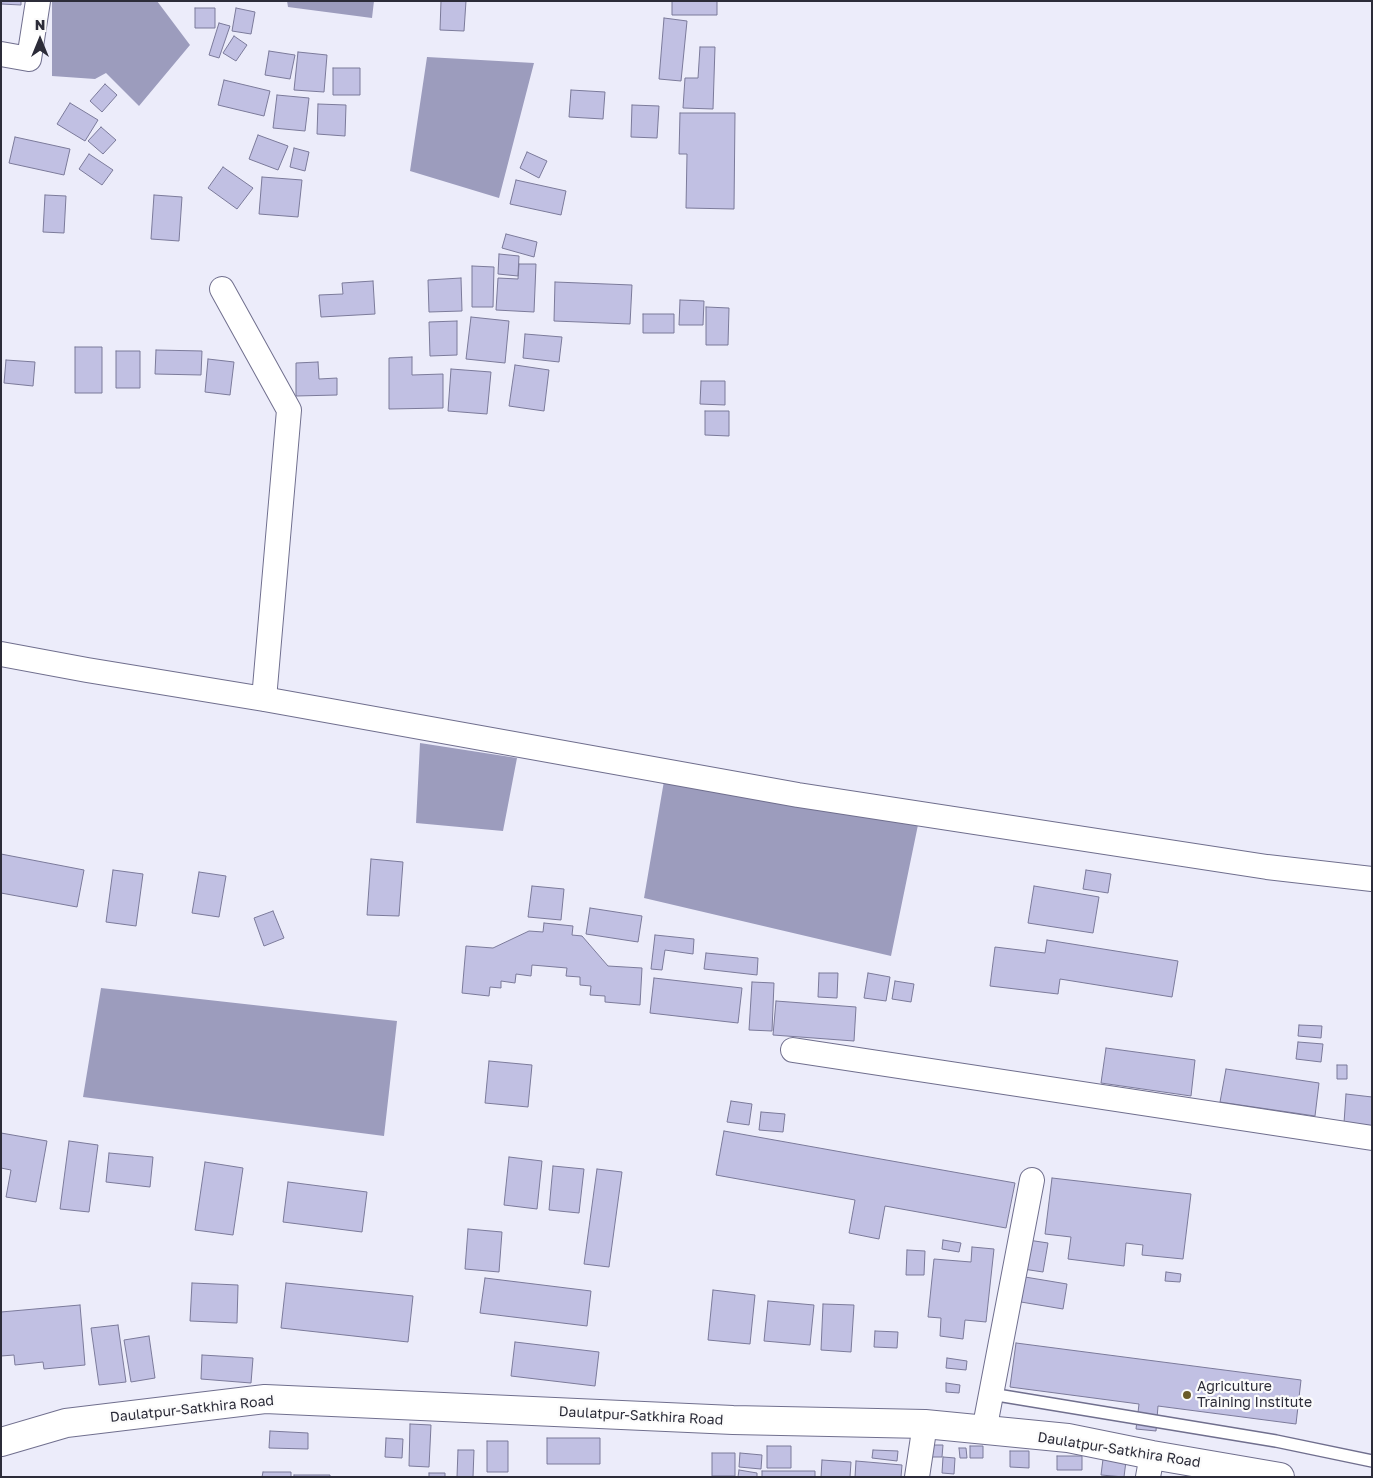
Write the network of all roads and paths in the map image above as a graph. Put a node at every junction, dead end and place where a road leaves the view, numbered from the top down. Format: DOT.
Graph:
graph roads {
  1 [pos="38,1"];
  2 [pos="1,54"];
  3 [pos="222,289"];
  4 [pos="1,654"];
  5 [pos="264,699"];
  6 [pos="1372,879"];
  7 [pos="793,1050"];
  8 [pos="1372,1138"];
  9 [pos="1032,1180"];
  10 [pos="991,1394"];
  11 [pos="925,1424"];
  12 [pos="984,1431"];
  13 [pos="1,1442"];
  14 [pos="1372,1461"];
  15 [pos="1150,1466"];
  16 [pos="1278,1476"];
  17 [pos="917,1477"];
  1 -- 2 [label="street"];
  3 -- 5 [label="street"];
  4 -- 5 [label="street"];
  5 -- 6 [label="street"];
  7 -- 8 [label="street"];
  9 -- 10 [label="street"];
  10 -- 12 [label="street"];
  10 -- 14 [label="lane"];
  11 -- 12 [label="main road, Daulatpur-Satkhira Road"];
  11 -- 13 [label="main road, Daulatpur-Satkhira Road"];
  11 -- 17 [label="street"];
  12 -- 15 [label="main road, Daulatpur-Satkhira Road"];
  15 -- 16 [label="main road, Daulatpur-Satkhira Road"];
}
